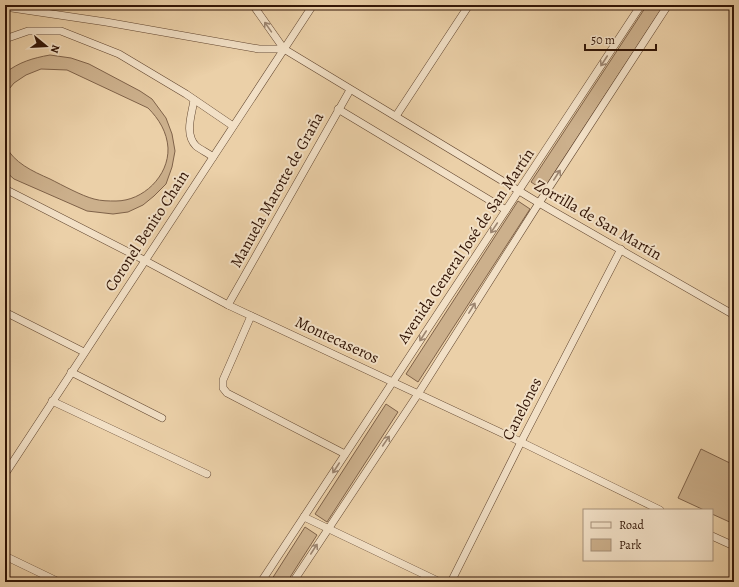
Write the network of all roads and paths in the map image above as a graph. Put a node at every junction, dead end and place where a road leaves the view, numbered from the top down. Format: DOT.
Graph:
graph roads {
  1 [pos="253,5"];
  2 [pos="313,5"];
  3 [pos="469,5"];
  4 [pos="641,5"];
  5 [pos="668,5"];
  6 [pos="5,7"];
  7 [pos="5,39"];
  8 [pos="284,49"];
  9 [pos="350,90"];
  10 [pos="194,100"];
  11 [pos="338,109"];
  12 [pos="396,116"];
  13 [pos="233,126"];
  14 [pos="213,157"];
  15 [pos="5,189"];
  16 [pos="519,191"];
  17 [pos="539,203"];
  18 [pos="506,210"];
  19 [pos="621,249"];
  20 [pos="144,260"];
  21 [pos="228,305"];
  22 [pos="5,312"];
  23 [pos="734,315"];
  24 [pos="251,316"];
  25 [pos="84,352"];
  26 [pos="71,372"];
  27 [pos="393,382"];
  28 [pos="418,394"];
  29 [pos="52,402"];
  30 [pos="162,418"];
  31 [pos="521,442"];
  32 [pos="345,454"];
  33 [pos="5,474"];
  34 [pos="207,474"];
  35 [pos="658,509"];
  36 [pos="304,517"];
  37 [pos="328,529"];
  38 [pos="713,536"];
  39 [pos="734,546"];
  40 [pos="5,556"];
  41 [pos="59,582"];
  42 [pos="261,582"];
  43 [pos="293,582"];
  44 [pos="440,582"];
  45 [pos="451,582"];
  8 -- 1 [label="street, Zorrilla de San Martín, one-way"];
  2 -- 8 [label="street, Coronel Benito Chain"];
  3 -- 12 [label="street"];
  4 -- 16 [label="street, Avenida General José de San Martín, one-way"];
  17 -- 5 [label="street, one-way"];
  6 -- 8 [label="street"];
  7 -- 10 [label="street"];
  8 -- 9 [label="street, Zorrilla de San Martín"];
  8 -- 13 [label="street, Coronel Benito Chain"];
  9 -- 11 [label="street, Manuela Marotte de Graña"];
  9 -- 12 [label="street, Zorrilla de San Martín"];
  10 -- 13 [label="street"];
  10 -- 14 [label="street"];
  11 -- 18 [label="street"];
  11 -- 21 [label="street, Manuela Marotte de Graña"];
  12 -- 16 [label="street, Zorrilla de San Martín"];
  13 -- 14 [label="street, Coronel Benito Chain"];
  14 -- 20 [label="street, Coronel Benito Chain"];
  15 -- 20 [label="street, Montecaseros"];
  16 -- 17 [label="street, Zorrilla de San Martín"];
  16 -- 18 [label="street, Avenida General José de San Martín"];
  17 -- 19 [label="street, Zorrilla de San Martín"];
  28 -- 17 [label="street, one-way"];
  18 -- 27 [label="street, Avenida General José de San Martín, one-way"];
  19 -- 23 [label="street, Zorrilla de San Martín"];
  19 -- 31 [label="street, Canelones"];
  20 -- 21 [label="street, Montecaseros"];
  20 -- 25 [label="street, Coronel Benito Chain"];
  21 -- 24 [label="street, Montecaseros"];
  22 -- 25 [label="street"];
  24 -- 27 [label="street, Montecaseros"];
  24 -- 32 [label="street"];
  25 -- 26 [label="street, Coronel Benito Chain"];
  26 -- 29 [label="street, Coronel Benito Chain"];
  26 -- 30 [label="street"];
  27 -- 28 [label="street, Montecaseros"];
  27 -- 32 [label="street, Avenida General José de San Martín"];
  28 -- 31 [label="street, Montecaseros"];
  37 -- 28 [label="street, one-way"];
  29 -- 33 [label="street, Coronel Benito Chain"];
  29 -- 34 [label="street"];
  31 -- 35 [label="street, Montecaseros"];
  31 -- 45 [label="street, Canelones"];
  32 -- 36 [label="street, Avenida General José de San Martín, one-way"];
  36 -- 37 [label="street"];
  36 -- 42 [label="street, Avenida General José de San Martín"];
  43 -- 37 [label="street, one-way"];
  37 -- 44 [label="street"];
  38 -- 39 [label="street"];
  40 -- 41 [label="street"];
}
